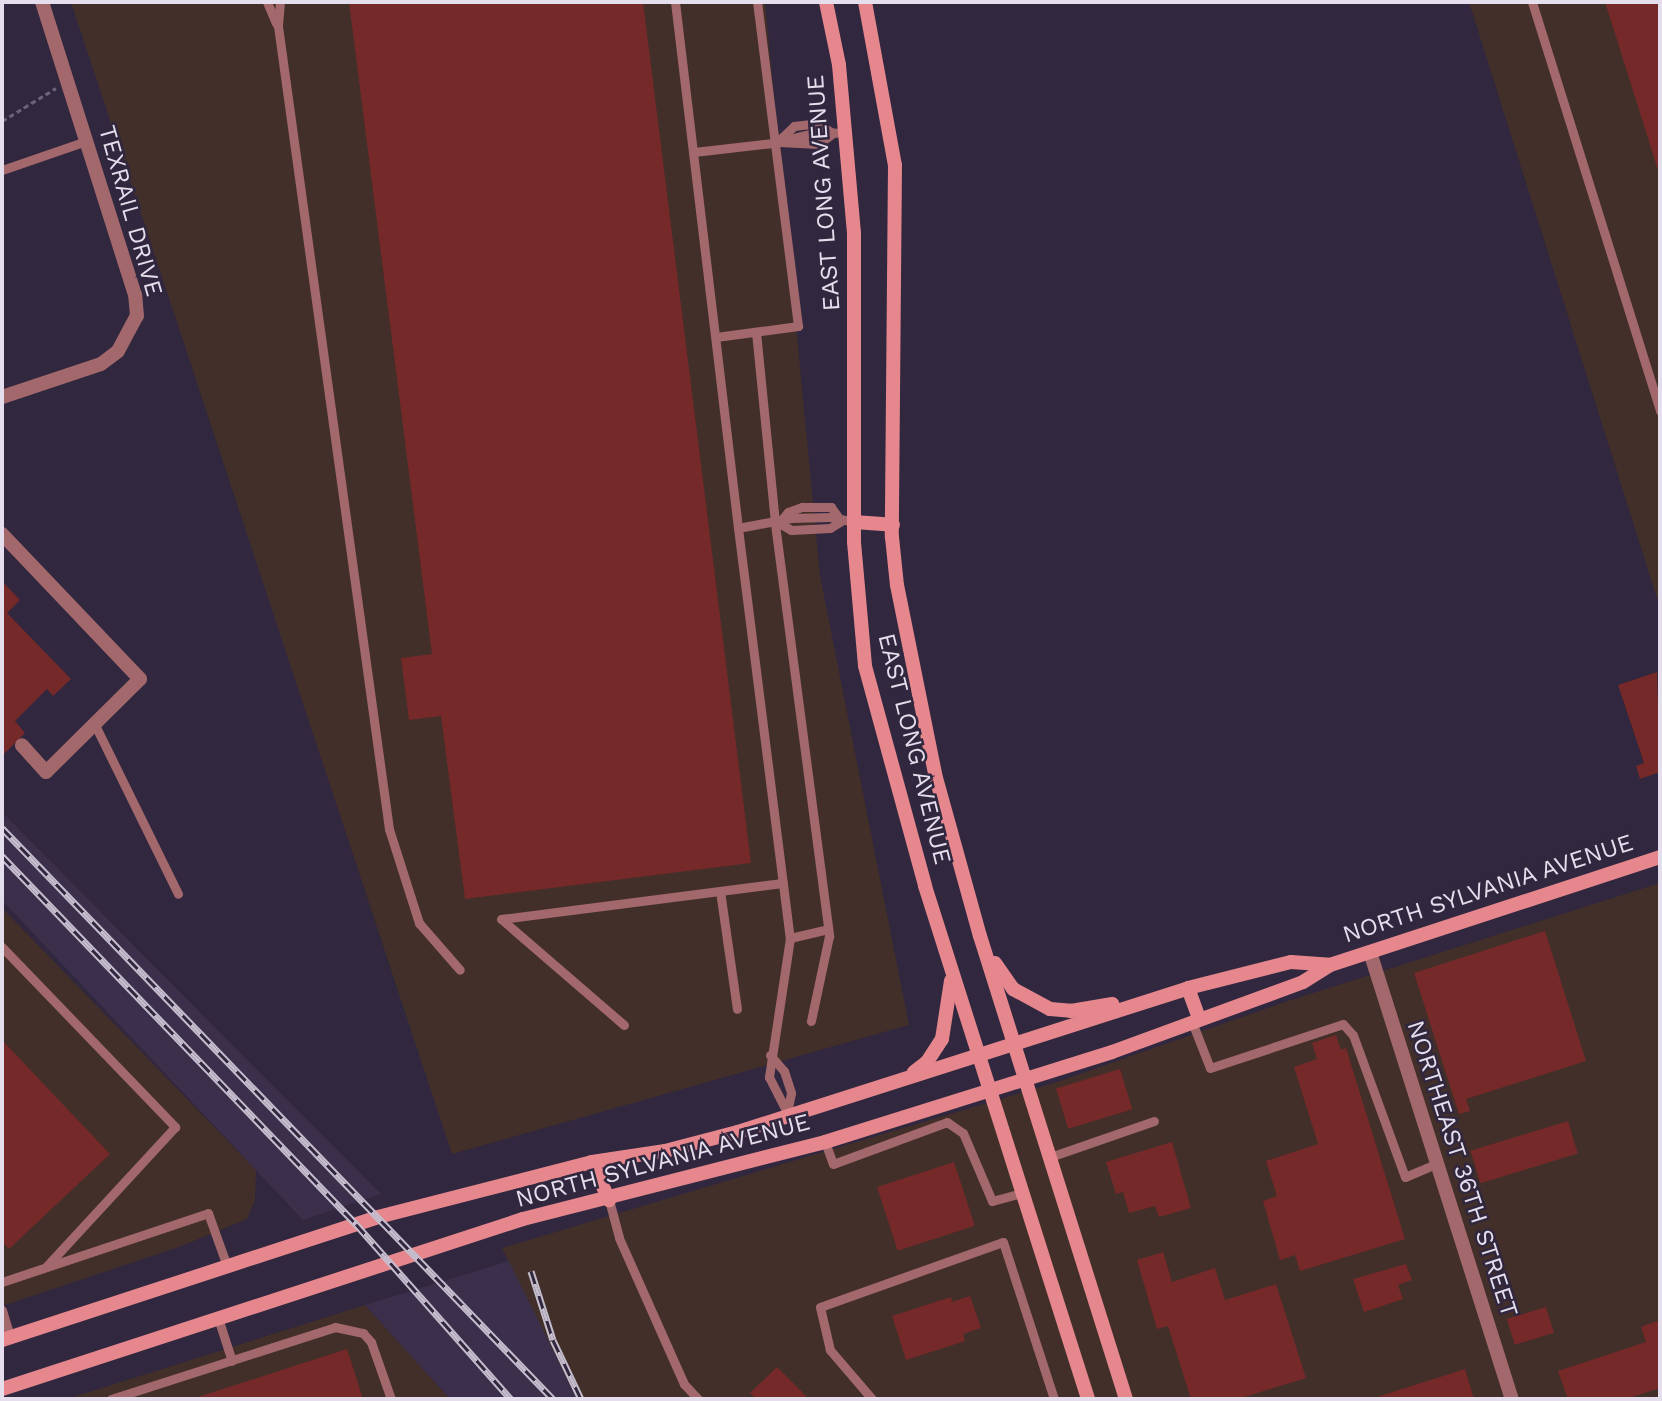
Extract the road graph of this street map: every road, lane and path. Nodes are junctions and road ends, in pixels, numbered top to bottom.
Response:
1 (42, 2) edge
2 (267, 2) edge
3 (280, 2) edge
4 (676, 2) edge
5 (757, 2) edge
6 (826, 2) edge
7 (865, 2) edge
8 (1532, 2) edge
9 (278, 26) junction
10 (67, 81) junction
11 (2, 121) edge
12 (839, 133) junction
13 (86, 141) junction
14 (775, 142) junction
15 (695, 152) junction
16 (2, 170) edge
17 (756, 332) junction
18 (716, 337) junction
19 (2, 397) edge
20 (1660, 411) edge
21 (847, 522) junction
22 (777, 524) junction
23 (893, 524) junction
24 (738, 528) junction
25 (2, 534) edge
26 (95, 725) junction
27 (22, 745) dead end
28 (1660, 857) edge
29 (783, 883) junction
30 (720, 891) junction
31 (178, 894) dead end
32 (828, 929) junction
33 (980, 936) junction
34 (790, 937) junction
35 (2, 947) edge
36 (1370, 952) junction
37 (1330, 965) junction
38 (460, 970) dead end
39 (951, 973) junction
40 (1188, 988) junction
41 (1172, 993) junction
42 (737, 1009) dead end
43 (811, 1021) dead end
44 (1195, 1021) junction
45 (624, 1025) dead end
46 (1014, 1042) junction
47 (770, 1055) junction
48 (977, 1055) junction
49 (905, 1079) junction
50 (1025, 1080) junction
51 (988, 1089) junction
52 (789, 1113) junction
53 (1154, 1121) dead end
54 (825, 1142) junction
55 (1050, 1157) junction
56 (592, 1162) junction
57 (1435, 1164) junction
58 (1021, 1193) junction
59 (608, 1200) junction
60 (227, 1266) junction
61 (46, 1267) junction
62 (2, 1282) edge
63 (2, 1310) edge
64 (218, 1318) junction
65 (6, 1339) edge
66 (232, 1360) junction
67 (2, 1389) edge
68 (111, 1399) edge
69 (391, 1399) edge
70 (698, 1399) edge
71 (872, 1399) edge
72 (1054, 1399) edge
73 (1088, 1399) edge
74 (1126, 1399) edge
75 (1512, 1399) edge

1 - 10 street, TEXRAIL DRIVE
2 - 9 lane
3 - 9 lane
4 - 15 lane
5 - 14 lane
6 - 12 main road, EAST LONG AVENUE
7 - 23 main road, EAST LONG AVENUE
8 - 20 lane
9 - 38 lane
10 - 11 path
10 - 13 street, TEXRAIL DRIVE
12 - 14 lane
12 - 21 main road, EAST LONG AVENUE
13 - 16 lane
13 - 19 street, TEXRAIL DRIVE
14 - 15 lane
14 - 17 lane
15 - 18 lane
17 - 18 lane
17 - 22 lane
18 - 24 lane
21 - 22 lane
21 - 23 main road
21 - 39 main road, EAST LONG AVENUE
22 - 24 lane
22 - 32 lane
23 - 33 main road, EAST LONG AVENUE
24 - 29 lane
25 - 26 street
26 - 27 street
26 - 31 lane
28 - 36 main road, NORTH SYLVANIA AVENUE
29 - 30 lane
29 - 34 lane
30 - 42 lane
30 - 45 lane
32 - 34 lane
32 - 43 lane
33 - 41 main road
33 - 46 main road, EAST LONG AVENUE
34 - 47 lane
35 - 61 lane
36 - 37 main road, NORTH SYLVANIA AVENUE
36 - 57 street, NORTHEAST 36TH STREET
37 - 40 main road, NORTH SYLVANIA AVENUE
37 - 44 main road, NORTH SYLVANIA AVENUE
39 - 48 main road, EAST LONG AVENUE
39 - 49 main road
40 - 41 main road, NORTH SYLVANIA AVENUE
40 - 44 main road
41 - 46 main road, NORTH SYLVANIA AVENUE
44 - 50 main road, NORTH SYLVANIA AVENUE
44 - 57 lane
46 - 48 main road, NORTH SYLVANIA AVENUE
46 - 50 main road, EAST LONG AVENUE
47 - 52 lane
47 - 52 lane
48 - 49 main road, NORTH SYLVANIA AVENUE
48 - 51 main road, EAST LONG AVENUE
49 - 52 main road, NORTH SYLVANIA AVENUE
50 - 51 main road, NORTH SYLVANIA AVENUE
50 - 55 main road, EAST LONG AVENUE
51 - 54 main road, NORTH SYLVANIA AVENUE
51 - 58 main road, EAST LONG AVENUE
52 - 56 main road, NORTH SYLVANIA AVENUE
53 - 55 lane
54 - 58 lane
54 - 59 main road, NORTH SYLVANIA AVENUE
55 - 74 main road, EAST LONG AVENUE
56 - 59 main road
56 - 60 main road, NORTH SYLVANIA AVENUE
57 - 75 street, NORTHEAST 36TH STREET
58 - 73 main road, EAST LONG AVENUE
59 - 64 main road, NORTH SYLVANIA AVENUE
59 - 70 lane
60 - 61 lane
60 - 65 main road, NORTH SYLVANIA AVENUE
61 - 62 lane
63 - 65 lane
64 - 66 lane
64 - 67 main road, NORTH SYLVANIA AVENUE
66 - 68 lane
66 - 69 lane
71 - 72 lane

